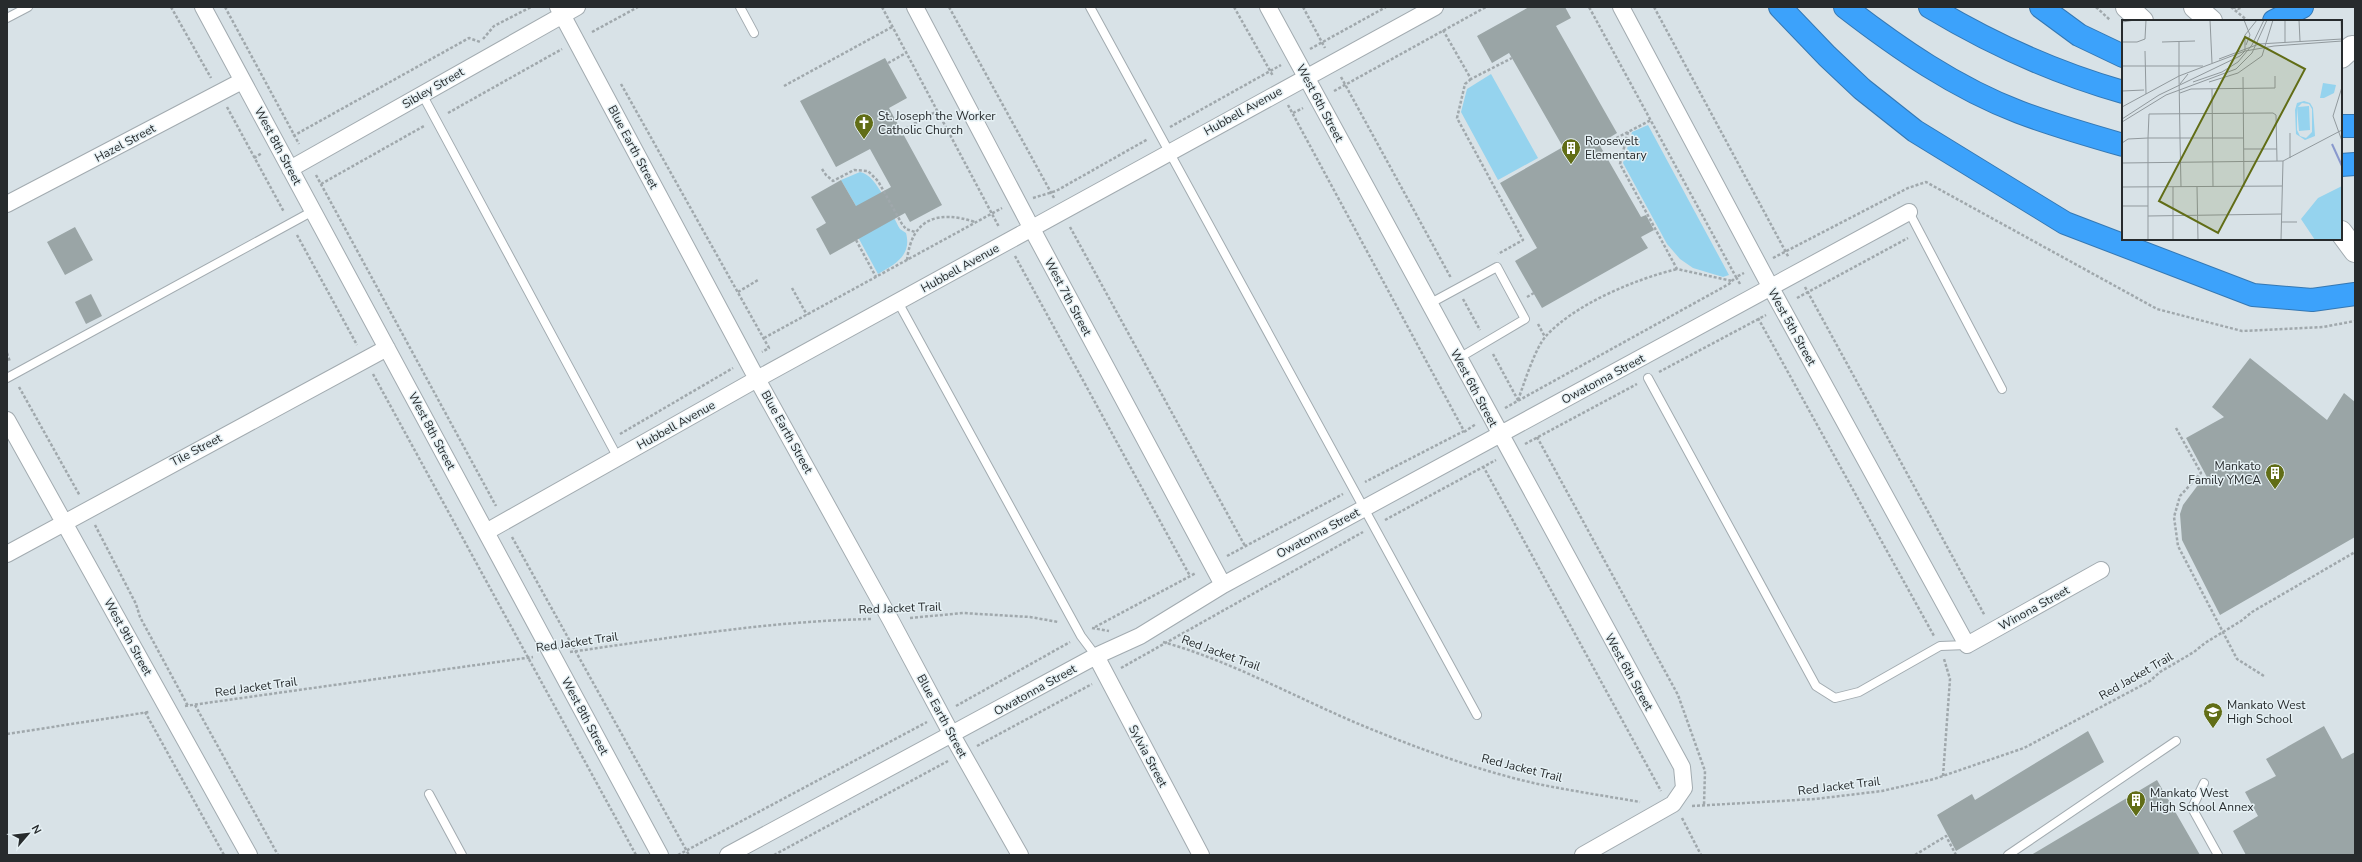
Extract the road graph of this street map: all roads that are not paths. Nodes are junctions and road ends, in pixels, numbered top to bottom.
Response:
1 (28, 7) edge
2 (203, 7) edge
3 (577, 7) edge
4 (740, 7) edge
5 (915, 7) edge
6 (1090, 7) edge
7 (1268, 7) edge
8 (1435, 7) edge
9 (1621, 7) edge
10 (1780, 7) edge
11 (1845, 7) edge
12 (1930, 7) edge
13 (2041, 7) edge
14 (2127, 7) edge
15 (2195, 7) edge
16 (2302, 7) edge
17 (561, 11) edge
18 (7, 18) edge
19 (2141, 20) edge
20 (2210, 20) edge
21 (2276, 20) edge
22 (754, 33) dead end
23 (2122, 56) edge
24 (1306, 76) junction
25 (242, 81) junction
26 (2122, 92) edge
27 (422, 94) junction
28 (2342, 126) edge
29 (2355, 126) edge
30 (2122, 145) edge
31 (1169, 152) junction
32 (2342, 155) edge
33 (2355, 164) edge
34 (2342, 165) edge
35 (290, 169) junction
36 (2355, 172) edge
37 (7, 204) edge
38 (313, 211) junction
39 (1909, 212) joint
40 (1032, 229) junction
41 (2342, 233) edge
42 (2355, 251) edge
43 (1771, 288) junction
44 (2355, 294) edge
45 (898, 302) junction
46 (1429, 304) junction
47 (387, 348) junction
48 (1459, 358) junction
49 (10, 376) edge
50 (1648, 378) road end
51 (758, 379) junction
52 (2002, 389) dead end
53 (7, 420) edge
54 (1499, 435) junction
55 (618, 458) junction
56 (1365, 508) junction
57 (64, 521) junction
58 (486, 532) junction
59 (7, 554) edge
60 (2101, 570) dead end
61 (1223, 585) junction
62 (1967, 645) junction
63 (1096, 656) junction
64 (1477, 715) dead end
65 (952, 735) junction
66 (2176, 741) dead end
67 (2204, 783) dead end
68 (429, 794) dead end
69 (249, 855) edge
70 (462, 855) edge
71 (660, 855) edge
72 (728, 855) edge
73 (1020, 855) edge
74 (1201, 855) edge
75 (1583, 855) edge
76 (2008, 855) edge
77 (2218, 855) edge

1 - 18 lane
2 - 25 street, West 8th Street
3 - 17 street, Sibley Street
4 - 22 lane
5 - 40 street, West 7th Street
6 - 31 lane
7 - 24 street, West 6th Street
8 - 24 street, Hubbell Avenue
9 - 43 street, West 5th Street
10 - 44 highway
11 - 30 highway
12 - 26 highway
13 - 23 highway
14 - 19 main road
15 - 20 main road
16 - 21 highway
17 - 27 street, Sibley Street
17 - 51 street, Blue Earth Street
24 - 31 street, Hubbell Avenue
24 - 46 street, West 6th Street
25 - 35 street, West 8th Street
25 - 37 street, Hazel Street
27 - 35 street, Sibley Street
27 - 55 lane
28 - 29 highway, bridge
31 - 40 street, Hubbell Avenue
31 - 56 lane
32 - 36 main road
33 - 34 highway, bridge
35 - 38 street, West 8th Street
38 - 47 street, West 8th Street
38 - 49 lane
39 - 43 street, Owatonna Street
39 - 52 lane
40 - 45 street, Hubbell Avenue
40 - 61 street, West 7th Street
41 - 42 main road
43 - 54 street, Owatonna Street
43 - 62 street, West 5th Street
45 - 51 street, Hubbell Avenue
45 - 63 lane
46 - 48 street, West 6th Street
46 - 48 lane
47 - 57 street, Tile Street
47 - 58 street, West 8th Street
48 - 54 street, West 6th Street
50 - 62 lane
51 - 55 street, Hubbell Avenue
51 - 65 street, Blue Earth Street
53 - 57 street, West 9th Street
54 - 56 street, Owatonna Street
54 - 75 street, West 6th Street
55 - 58 street, Hubbell Avenue
56 - 61 street, Owatonna Street
56 - 64 lane
57 - 59 street, Tile Street
57 - 69 street, West 9th Street
58 - 71 street, West 8th Street
60 - 62 street, Winona Street
61 - 63 street, Owatonna Street
63 - 65 street, Owatonna Street
63 - 74 street, Sylvia Street
65 - 72 street, Owatonna Street
65 - 73 street, Blue Earth Street
66 - 76 lane
67 - 77 lane
68 - 70 lane

